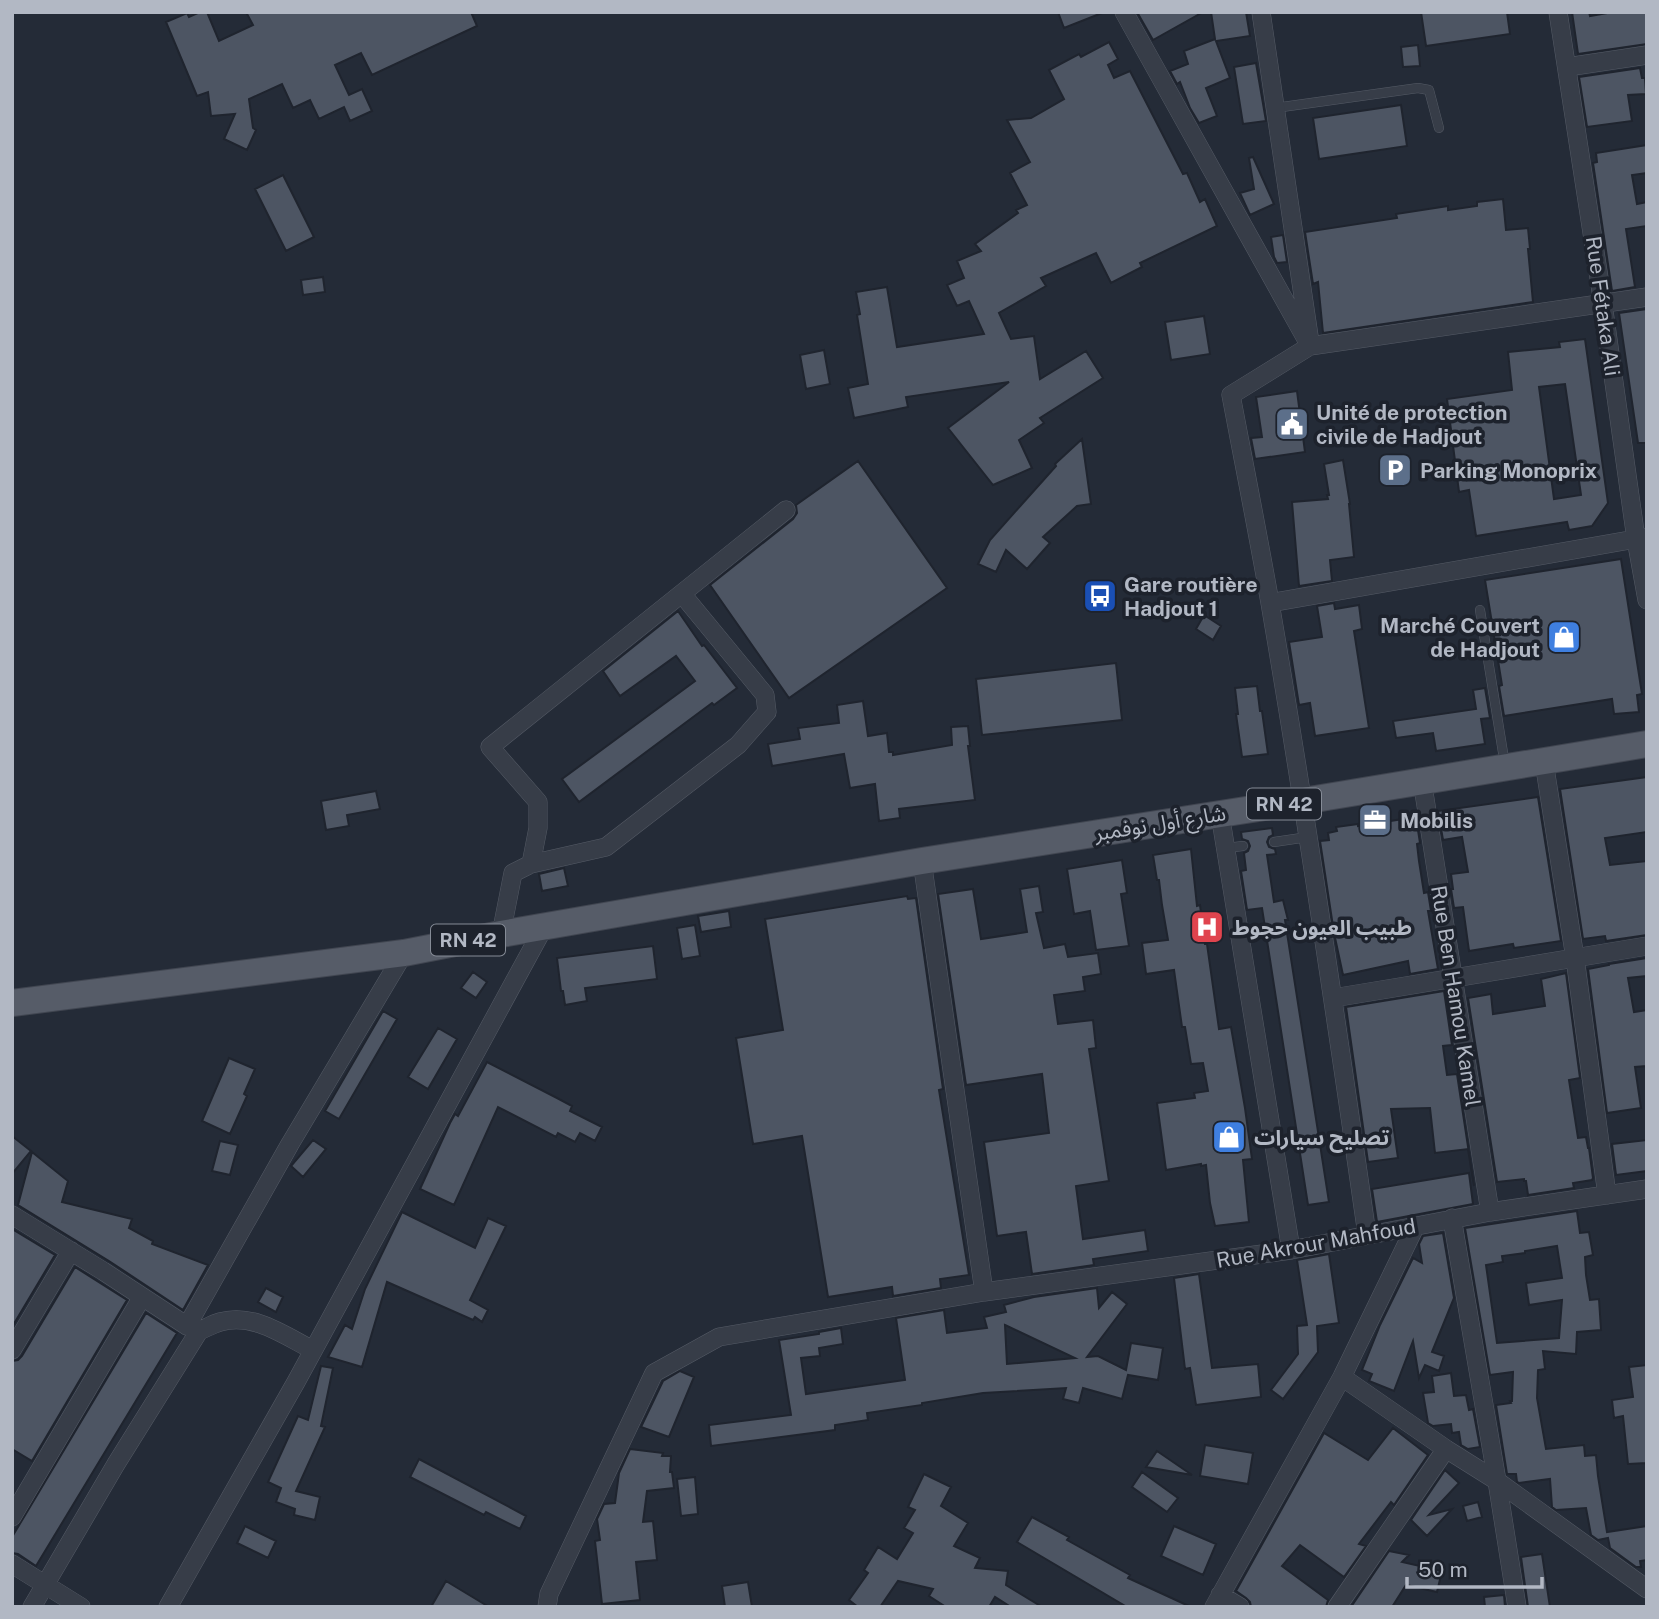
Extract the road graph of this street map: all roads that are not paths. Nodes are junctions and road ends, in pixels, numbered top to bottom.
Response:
1 (1124, 12) edge
2 (1261, 12) edge
3 (1558, 12) edge
4 (1647, 55) edge
5 (1567, 67) junction
6 (1275, 107) junction
7 (1439, 128) dead end
8 (1647, 297) edge
9 (1603, 304) junction
10 (1310, 346) junction
11 (786, 510) dead end
12 (1642, 538) edge
13 (682, 594) junction
14 (1647, 600) edge
15 (1270, 603) junction
16 (1480, 610) dead end
17 (1647, 744) edge
18 (1544, 762) junction
19 (1505, 767) junction
20 (1422, 780) junction
21 (1303, 801) junction
22 (1220, 814) junction
23 (1308, 837) junction
24 (1274, 842) dead end
25 (922, 861) junction
26 (531, 864) junction
27 (544, 927) junction
28 (501, 934) junction
29 (1647, 946) edge
30 (404, 953) junction
31 (1575, 958) junction
32 (1454, 977) junction
33 (1333, 998) junction
34 (12, 1003) edge
35 (1647, 1189) edge
36 (1607, 1195) junction
37 (1490, 1212) junction
38 (12, 1215) edge
39 (1452, 1218) junction
40 (1416, 1227) junction
41 (1367, 1235) junction
42 (1291, 1250) junction
43 (71, 1251) junction
44 (984, 1292) junction
45 (142, 1297) junction
46 (193, 1328) junction
47 (12, 1350) edge
48 (313, 1350) junction
49 (1342, 1377) junction
50 (1446, 1449) junction
51 (1497, 1481) junction
52 (12, 1517) edge
53 (12, 1564) edge
54 (46, 1586) junction
55 (1647, 1590) edge
56 (1217, 1601) edge
57 (32, 1607) edge
58 (81, 1607) edge
59 (168, 1607) edge
60 (548, 1607) edge
61 (1240, 1607) edge
62 (1336, 1607) edge
63 (1517, 1607) edge

1 - 10 street
2 - 6 street
3 - 5 street, Rue Fétaka Ali
4 - 5 street
5 - 9 street, Rue Fétaka Ali
6 - 7 lane
6 - 10 street
8 - 9 street
9 - 10 street
9 - 12 street, Rue Fétaka Ali
10 - 15 street
11 - 13 street
12 - 14 street, Rue Fétaka Ali
12 - 15 street
13 - 26 street
13 - 26 street
15 - 21 street
16 - 19 lane
17 - 18 main road, شارع أول نوفمبر / RN 42
18 - 19 main road, شارع أول نوفمبر / RN 42
18 - 31 street
19 - 20 main road, شارع أول نوفمبر / RN 42
20 - 21 main road, شارع أول نوفمبر / RN 42
20 - 32 street, Rue Ben Hamou Kamel
21 - 22 main road, شارع أول نوفمبر / RN 42
21 - 23 street
22 - 25 main road, شارع أول نوفمبر / RN 42
22 - 42 street
23 - 24 lane
23 - 33 street
25 - 27 main road, RN 42
25 - 44 street
26 - 28 street
27 - 28 main road, RN 42
27 - 48 street
28 - 30 main road, RN 42
29 - 31 street
30 - 34 main road, RN 42
30 - 46 street
31 - 32 street
31 - 36 street
32 - 33 street
32 - 37 street, Rue Ben Hamou Kamel
33 - 41 street
35 - 36 street, Rue Akrour Mahfoud
36 - 37 street, Rue Akrour Mahfoud
37 - 39 street, Rue Akrour Mahfoud
38 - 43 street
39 - 40 street, Rue Akrour Mahfoud
39 - 51 street
40 - 41 street, Rue Akrour Mahfoud
40 - 49 street
41 - 42 street, Rue Akrour Mahfoud
42 - 44 street, Rue Akrour Mahfoud
43 - 45 street
43 - 47 street
44 - 60 street, Rue Akrour Mahfoud
45 - 46 street
45 - 52 street
46 - 48 street
46 - 54 street
48 - 59 street
49 - 50 street
49 - 56 street
50 - 51 street
50 - 62 street
51 - 55 street
51 - 63 street
53 - 54 street
54 - 57 street
54 - 58 street
56 - 61 street

